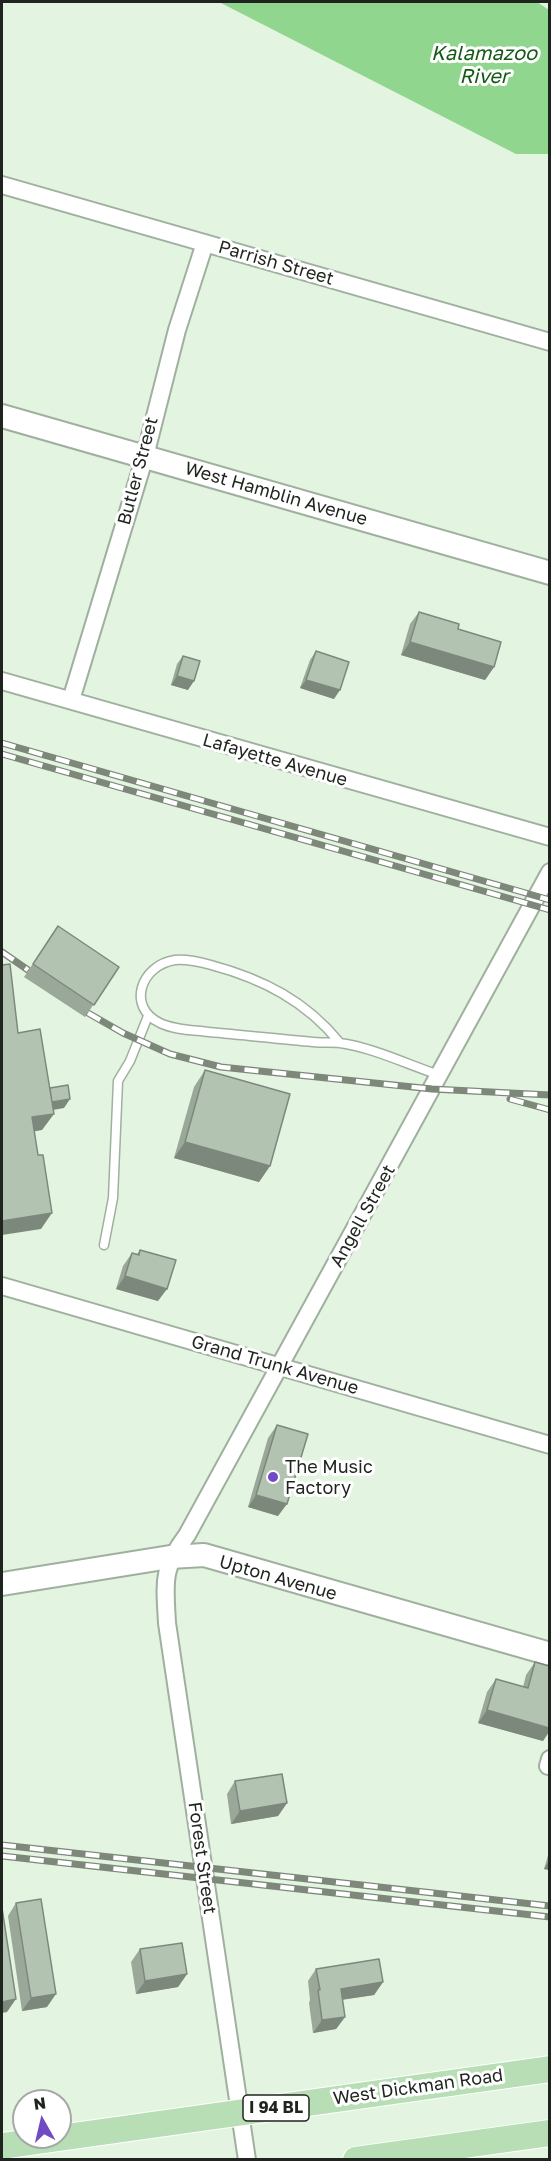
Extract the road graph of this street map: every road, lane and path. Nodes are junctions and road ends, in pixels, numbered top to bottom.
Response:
1 (2, 185) edge
2 (205, 243) junction
3 (549, 342) edge
4 (2, 416) edge
5 (145, 456) junction
6 (549, 573) edge
7 (2, 681) edge
8 (71, 700) junction
9 (549, 837) edge
10 (549, 872) edge
11 (148, 1016) junction
12 (340, 1043) junction
13 (440, 1076) junction
14 (104, 1245) dead end
15 (2, 1286) edge
16 (280, 1366) junction
17 (549, 1444) edge
18 (170, 1557) junction
19 (2, 1584) edge
20 (549, 1654) edge
21 (549, 2068) edge
22 (240, 2113) junction
23 (549, 2133) edge
24 (2, 2146) edge
25 (247, 2160) edge
26 (356, 2160) edge

1 - 2 street, Parrish Street
2 - 3 street, Parrish Street
2 - 5 street, Butler Street
4 - 5 street, West Hamblin Avenue
5 - 6 street, West Hamblin Avenue
5 - 8 street, Butler Street
7 - 8 street, Lafayette Avenue
8 - 9 street, Lafayette Avenue
10 - 13 street, Angell Street
11 - 12 lane
11 - 12 lane
11 - 14 lane
12 - 13 lane
13 - 16 street, Angell Street
15 - 16 street, Grand Trunk Avenue
16 - 17 street, Grand Trunk Avenue
16 - 18 street, Angell Street
18 - 19 street, Upton Avenue
18 - 20 street, Upton Avenue
18 - 22 street, Forest Street
21 - 22 main road, West Dickman Road / I 94 BL
22 - 24 main road, West Dickman Road / I 94 BL
22 - 25 street, Forest Street
23 - 26 main road

